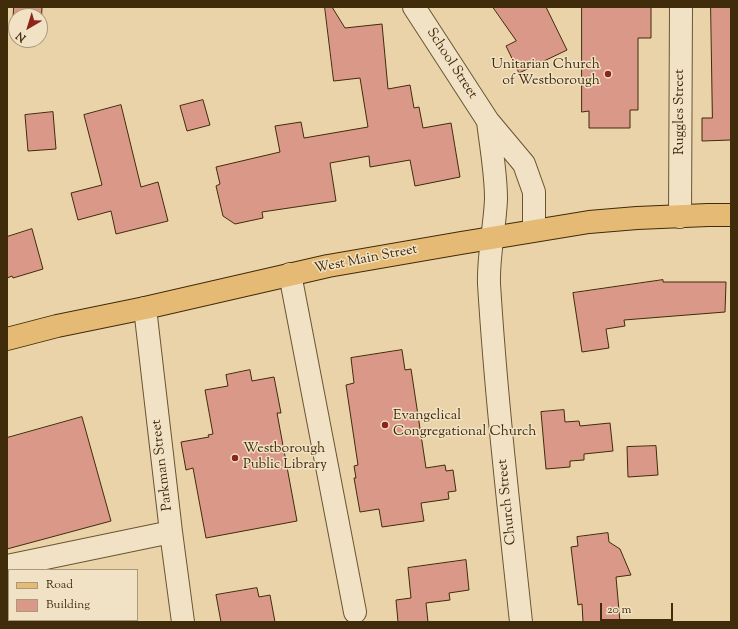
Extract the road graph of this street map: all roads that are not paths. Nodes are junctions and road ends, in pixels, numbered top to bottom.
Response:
1 (414, 7) edge
2 (681, 7) edge
3 (488, 121) junction
4 (731, 215) edge
5 (680, 217) junction
6 (534, 230) junction
7 (491, 239) junction
8 (290, 274) junction
9 (145, 308) junction
10 (7, 339) edge
11 (171, 532) junction
12 (7, 566) edge
13 (355, 612) dead end
14 (183, 622) edge
15 (521, 622) edge

1 - 3 street, School Street
2 - 5 street, Ruggles Street
3 - 6 street, School Street
3 - 7 street, School Street
4 - 5 main road, West Main Street
5 - 6 main road, West Main Street
6 - 7 main road, West Main Street
7 - 8 main road, West Main Street
7 - 15 street, Church Street
8 - 9 main road, West Main Street
8 - 13 street
9 - 10 main road, West Main Street
9 - 11 street, Parkman Street
11 - 12 street
11 - 14 street, Parkman Street

